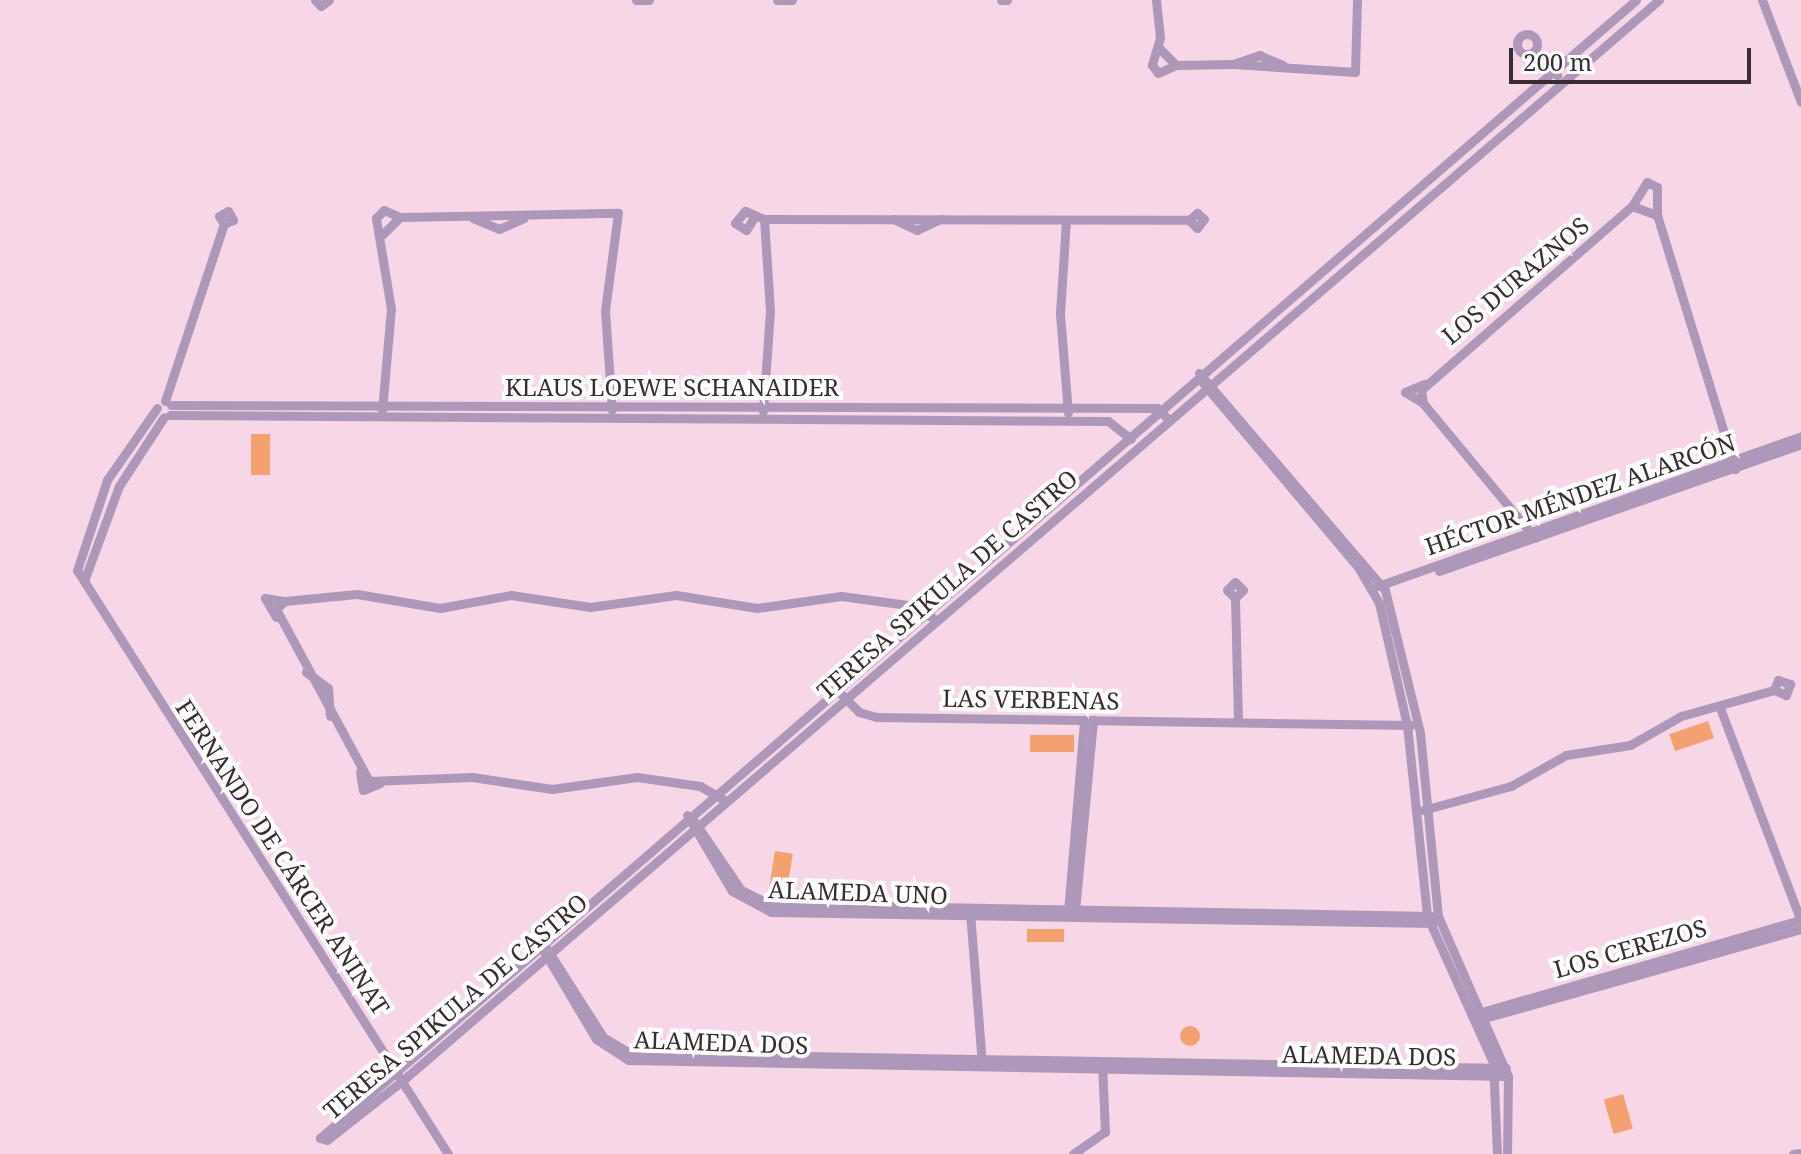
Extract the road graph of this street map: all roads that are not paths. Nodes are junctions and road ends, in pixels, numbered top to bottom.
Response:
1 (315, 0) edge
2 (329, 0) edge
3 (636, 0) edge
4 (649, 0) edge
5 (777, 0) edge
6 (792, 0) edge
7 (1001, 0) edge
8 (1007, 0) edge
9 (1156, 0) edge
10 (1357, 0) edge
11 (1636, 0) edge
12 (1659, 0) edge
13 (1762, 0) edge
14 (1159, 48) junction
15 (1353, 50) junction
16 (1534, 52) dead end
17 (1176, 65) junction
18 (1336, 66) junction
19 (1553, 70) junction
20 (1563, 82) junction
21 (1801, 102) edge
22 (1406, 196) junction
23 (1632, 206) junction
24 (1416, 207) junction
25 (1657, 215) junction
26 (400, 217) junction
27 (595, 218) junction
28 (1066, 220) junction
29 (1189, 220) dead end
30 (224, 224) dead end
31 (383, 234) junction
32 (612, 238) junction
33 (1199, 373) junction
34 (1208, 384) junction
35 (1424, 384) junction
36 (1423, 403) junction
37 (383, 405) junction
38 (613, 407) junction
39 (763, 407) junction
40 (1068, 407) junction
41 (1157, 408) junction
42 (165, 409) junction
43 (382, 419) junction
44 (612, 419) junction
45 (763, 419) junction
46 (1168, 419) junction
47 (1067, 421) junction
48 (1127, 435) junction
49 (1801, 436) edge
50 (1801, 444) edge
51 (1136, 446) junction
52 (1733, 466) junction
53 (1533, 535) junction
54 (1379, 589) junction
55 (1235, 598) dead end
56 (924, 609) junction
57 (936, 620) junction
58 (835, 688) junction
59 (1774, 690) dead end
60 (845, 698) junction
61 (1720, 708) junction
62 (1088, 720) junction
63 (1238, 722) junction
64 (1413, 725) junction
65 (714, 791) junction
66 (726, 801) junction
67 (1421, 810) junction
68 (687, 815) junction
69 (696, 828) junction
70 (970, 911) junction
71 (1072, 914) junction
72 (1434, 920) junction
73 (1801, 921) edge
74 (1801, 929) edge
75 (539, 943) junction
76 (547, 955) junction
77 (1478, 1017) junction
78 (982, 1063) junction
79 (1102, 1066) junction
80 (393, 1068) junction
81 (1501, 1072) junction
82 (402, 1081) junction
83 (1801, 1153) edge
84 (448, 1154) edge
85 (1073, 1154) edge
86 (1497, 1154) edge
87 (1507, 1154) edge
88 (1793, 1154) edge

1 - 2 street
3 - 4 street
5 - 6 street
7 - 8 street
9 - 14 street
10 - 15 street
11 - 19 street, TERESA SPIKULA DE CASTRO
12 - 20 street, TERESA SPIKULA DE CASTRO
13 - 21 street
14 - 17 street
14 - 17 street
15 - 18 street
15 - 18 street
16 - 19 street
17 - 18 street
19 - 20 street
19 - 22 street, TERESA SPIKULA DE CASTRO
20 - 24 street, TERESA SPIKULA DE CASTRO
22 - 24 street
22 - 33 street, TERESA SPIKULA DE CASTRO
23 - 25 street
23 - 25 street, LOS DURAZNOS
23 - 35 street, LOS DURAZNOS
24 - 34 street, TERESA SPIKULA DE CASTRO
25 - 52 street, LOS DURAZNOS
26 - 27 street
26 - 31 street
26 - 31 street
27 - 32 street
27 - 32 street
28 - 29 street
28 - 39 street
28 - 40 street
30 - 42 street
31 - 37 street
32 - 38 street
33 - 34 street
33 - 41 street, TERESA SPIKULA DE CASTRO
34 - 46 street, TERESA SPIKULA DE CASTRO
34 - 54 street
35 - 36 street
35 - 36 street
36 - 53 street
37 - 38 street, KLAUS LOEWE SCHANAIDER
37 - 42 street, KLAUS LOEWE SCHANAIDER
37 - 43 street
38 - 39 street, KLAUS LOEWE SCHANAIDER
38 - 44 street
39 - 40 street, KLAUS LOEWE SCHANAIDER
39 - 45 street
40 - 41 street, KLAUS LOEWE SCHANAIDER
40 - 47 street
41 - 46 street
41 - 48 street, TERESA SPIKULA DE CASTRO
42 - 43 street, KLAUS LOEWE SCHANAIDER
42 - 80 street, FERNANDO DE CÁRCER ANINAT
43 - 44 street, KLAUS LOEWE SCHANAIDER
44 - 45 street, KLAUS LOEWE SCHANAIDER
45 - 47 street, KLAUS LOEWE SCHANAIDER
46 - 51 street, TERESA SPIKULA DE CASTRO
47 - 48 street, KLAUS LOEWE SCHANAIDER
48 - 51 street, KLAUS LOEWE SCHANAIDER
48 - 56 street, TERESA SPIKULA DE CASTRO
49 - 52 street, HÉCTOR MÉNDEZ ALARCÓN
50 - 52 street, HÉCTOR MÉNDEZ ALARCÓN
51 - 57 street, TERESA SPIKULA DE CASTRO
52 - 53 street, HÉCTOR MÉNDEZ ALARCÓN
53 - 54 street, HÉCTOR MÉNDEZ ALARCÓN
54 - 64 street
55 - 63 street
56 - 57 street
56 - 58 street, TERESA SPIKULA DE CASTRO
56 - 65 street
57 - 60 street, TERESA SPIKULA DE CASTRO
58 - 60 street, LAS VERBENAS
58 - 65 street, TERESA SPIKULA DE CASTRO
59 - 61 street
60 - 62 street, LAS VERBENAS
60 - 66 street, TERESA SPIKULA DE CASTRO
61 - 67 street
61 - 73 street, LOS CEREZOS
62 - 63 street, LAS VERBENAS
62 - 71 street
63 - 64 street, LAS VERBENAS
64 - 67 street
65 - 66 street
65 - 68 street, TERESA SPIKULA DE CASTRO
66 - 69 street, TERESA SPIKULA DE CASTRO
67 - 72 street
68 - 69 street, ALAMEDA UNO
68 - 75 street, TERESA SPIKULA DE CASTRO
69 - 70 street, ALAMEDA UNO
69 - 76 street, TERESA SPIKULA DE CASTRO
70 - 71 street, ALAMEDA UNO
70 - 78 street
71 - 72 street, ALAMEDA UNO
72 - 77 street
73 - 77 street, LOS CEREZOS
74 - 77 street, LOS CEREZOS
75 - 76 street, ALAMEDA DOS
75 - 80 street, TERESA SPIKULA DE CASTRO
76 - 78 street, ALAMEDA DOS
76 - 82 street, TERESA SPIKULA DE CASTRO
77 - 81 street
78 - 79 street, ALAMEDA DOS
79 - 81 street, ALAMEDA DOS
79 - 85 street
80 - 82 street, FERNANDO DE CÁRCER ANINAT
80 - 82 street, TERESA SPIKULA DE CASTRO
81 - 86 street
81 - 87 street
82 - 84 street, FERNANDO DE CÁRCER ANINAT
83 - 88 street

